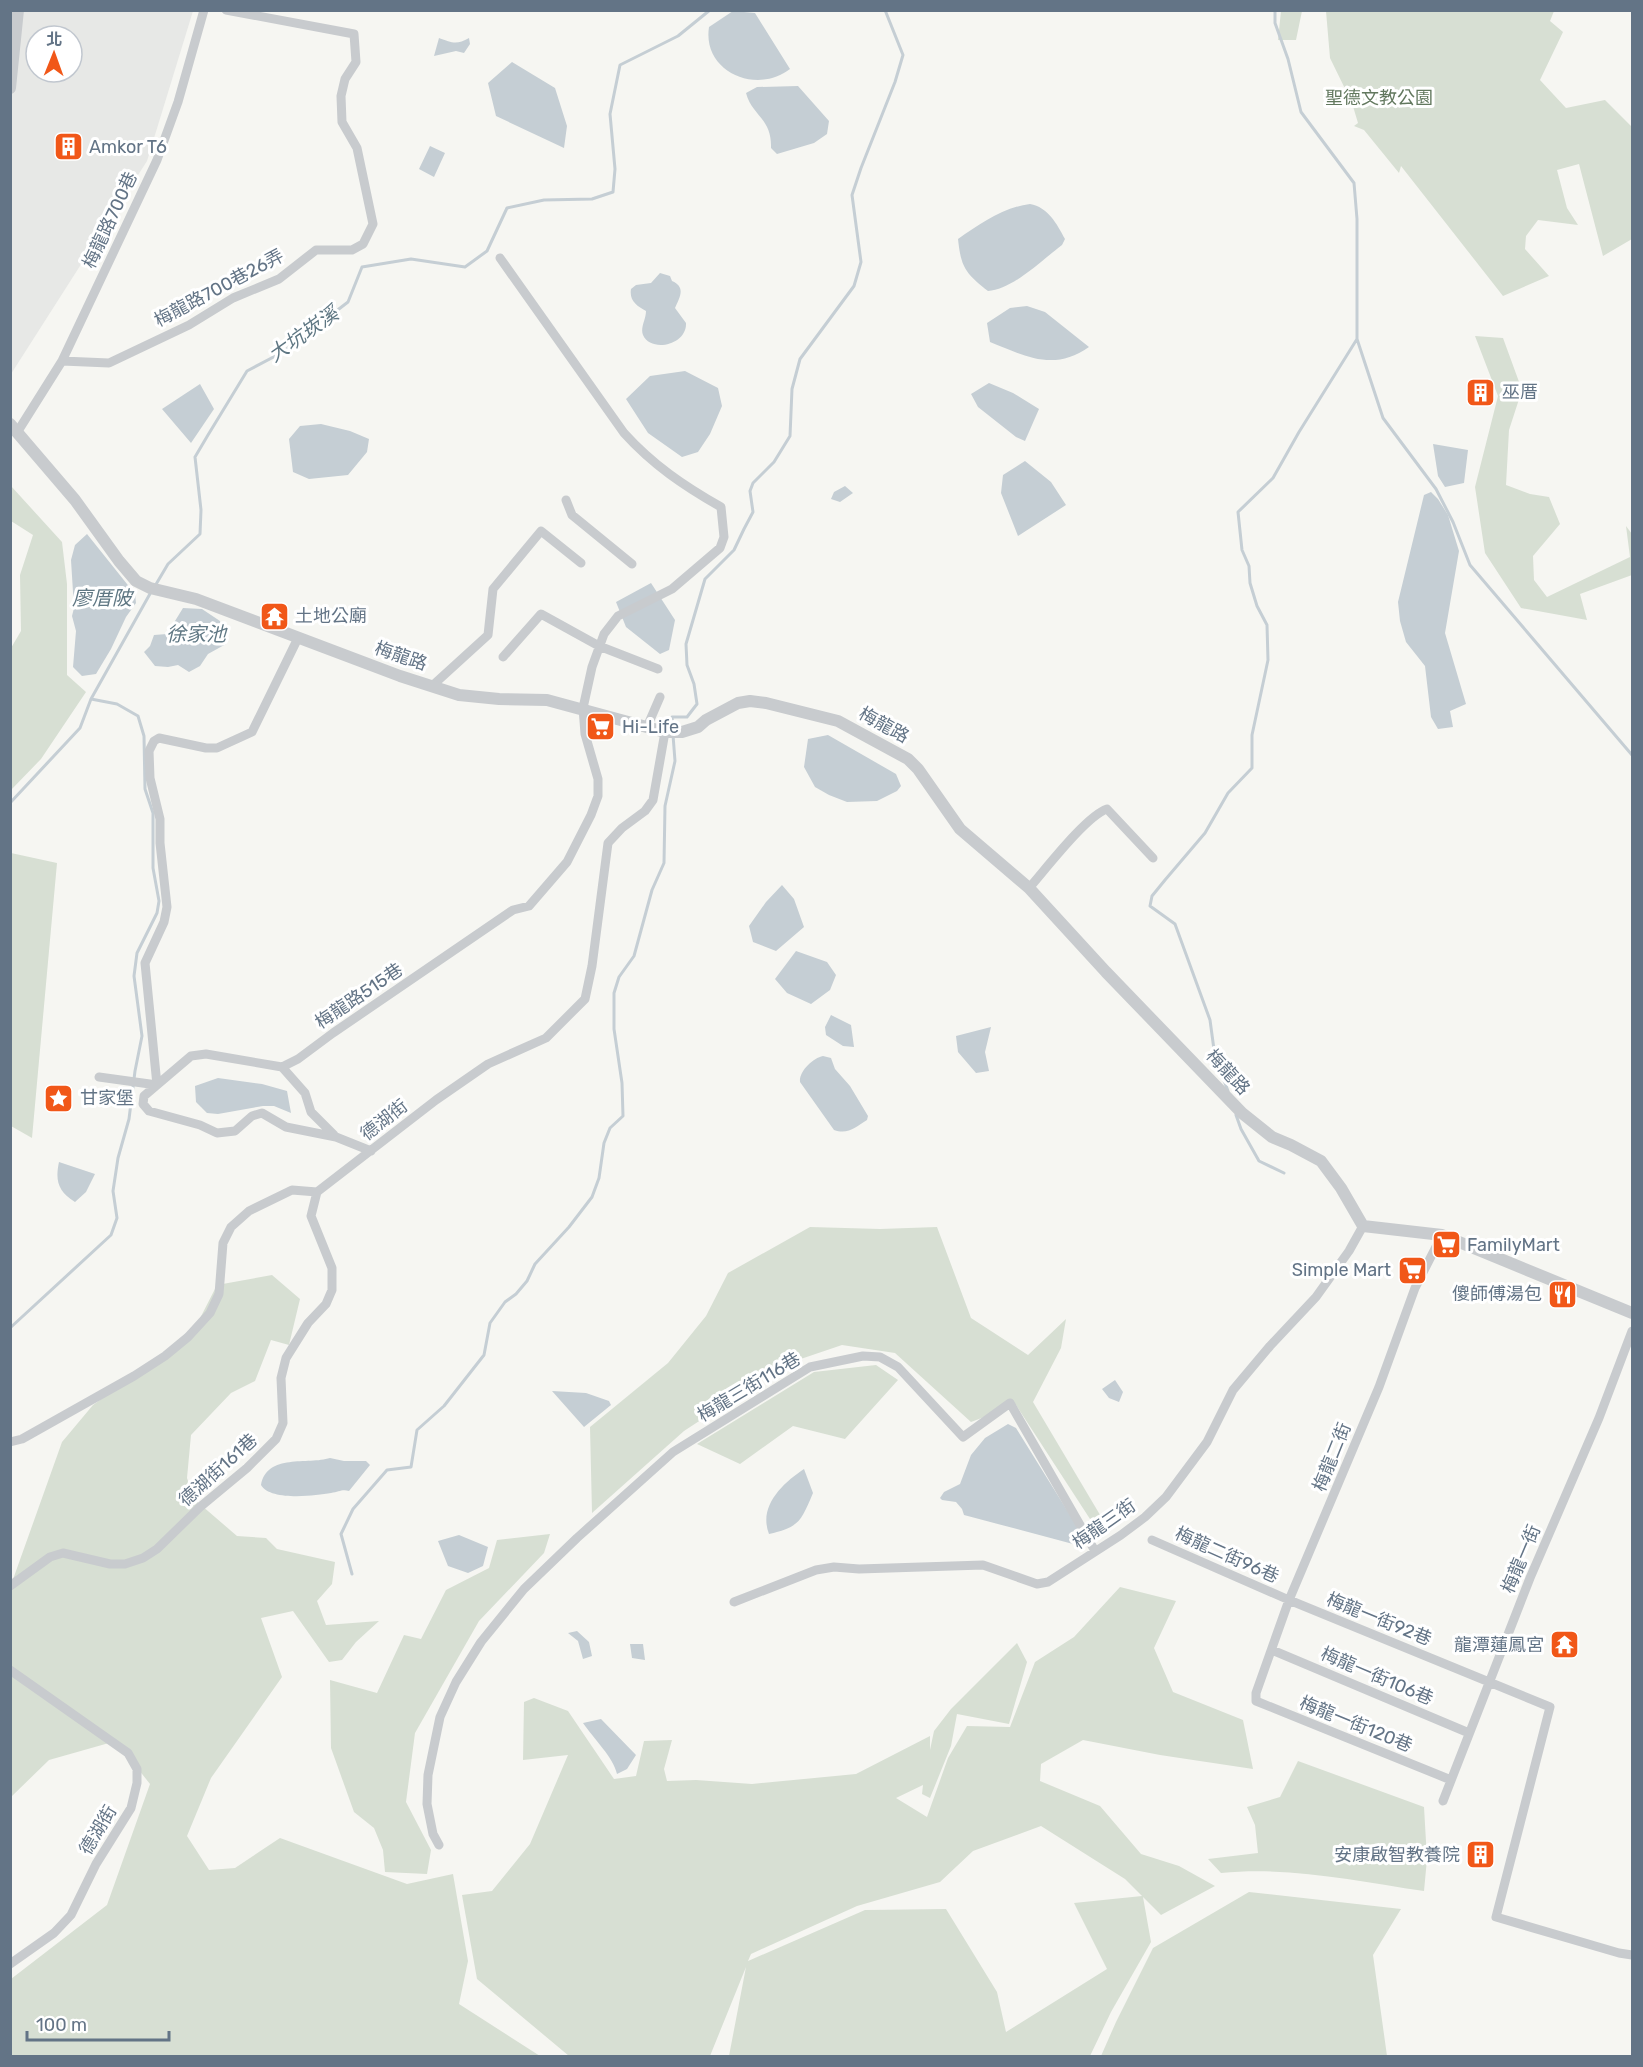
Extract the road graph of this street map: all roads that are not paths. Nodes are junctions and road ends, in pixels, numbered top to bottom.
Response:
1 (18, 10) edge
2 (204, 10) edge
3 (226, 10) edge
4 (10, 88) edge
5 (500, 258) dead end
6 (62, 361) junction
7 (14, 428) edge
8 (566, 500) dead end
9 (581, 563) dead end
10 (632, 564) dead end
11 (298, 638) junction
12 (599, 646) junction
13 (503, 657) dead end
14 (658, 669) dead end
15 (432, 686) junction
16 (660, 698) dead end
17 (583, 708) junction
18 (647, 727) junction
19 (666, 732) junction
20 (1153, 858) dead end
21 (1029, 888) junction
22 (282, 1067) junction
23 (99, 1077) dead end
24 (157, 1085) junction
25 (336, 1137) junction
26 (371, 1151) junction
27 (317, 1192) junction
28 (1363, 1226) junction
29 (1442, 1235) junction
30 (1632, 1313) edge
31 (1632, 1331) edge
32 (10, 1442) edge
33 (1152, 1540) dead end
34 (1095, 1551) junction
35 (10, 1586) edge
36 (1289, 1600) junction
37 (734, 1602) dead end
38 (1272, 1650) junction
39 (10, 1670) edge
40 (1489, 1682) junction
41 (1256, 1693) joint
42 (1469, 1733) junction
43 (1451, 1780) junction
44 (1443, 1801) dead end
45 (439, 1845) dead end
46 (1632, 1955) edge
47 (10, 1964) edge

1 - 4 street
2 - 6 street, 梅龍路700巷
3 - 6 street, 梅龍路700巷26弄
5 - 12 street, 梅龍路515巷
6 - 7 street, 梅龍路700巷
7 - 11 street, 梅龍路
8 - 10 street
9 - 15 street
11 - 15 street, 梅龍路
11 - 24 street
12 - 13 street
12 - 14 street
12 - 17 street, 梅龍路515巷
15 - 17 street, 梅龍路
16 - 18 street
17 - 18 street, 梅龍路
17 - 22 street, 梅龍路515巷
18 - 19 street, 梅龍路
19 - 21 street, 梅龍路
19 - 26 street, 德湖街
20 - 21 street
21 - 28 street, 梅龍路
22 - 24 street
22 - 25 street
23 - 24 street
24 - 25 street
25 - 26 street
26 - 27 street, 德湖街
27 - 32 street
27 - 35 street, 德湖街161巷
28 - 29 street
28 - 34 street, 梅龍三街
29 - 30 street
29 - 36 street, 梅龍二街
31 - 40 street, 梅龍一街
33 - 36 street, 梅龍二街96巷
34 - 37 street, 梅龍三街
34 - 45 street, 梅龍三街116巷
36 - 38 street, 梅龍二街
36 - 40 street, 梅龍一街92巷
38 - 41 street, 梅龍二街
38 - 42 street, 梅龍一街106巷
39 - 47 street, 德湖街
40 - 42 street, 梅龍一街
40 - 46 street, 梅龍一街92巷
41 - 43 street, 梅龍一街120巷
42 - 43 street, 梅龍一街
43 - 44 street, 梅龍一街

